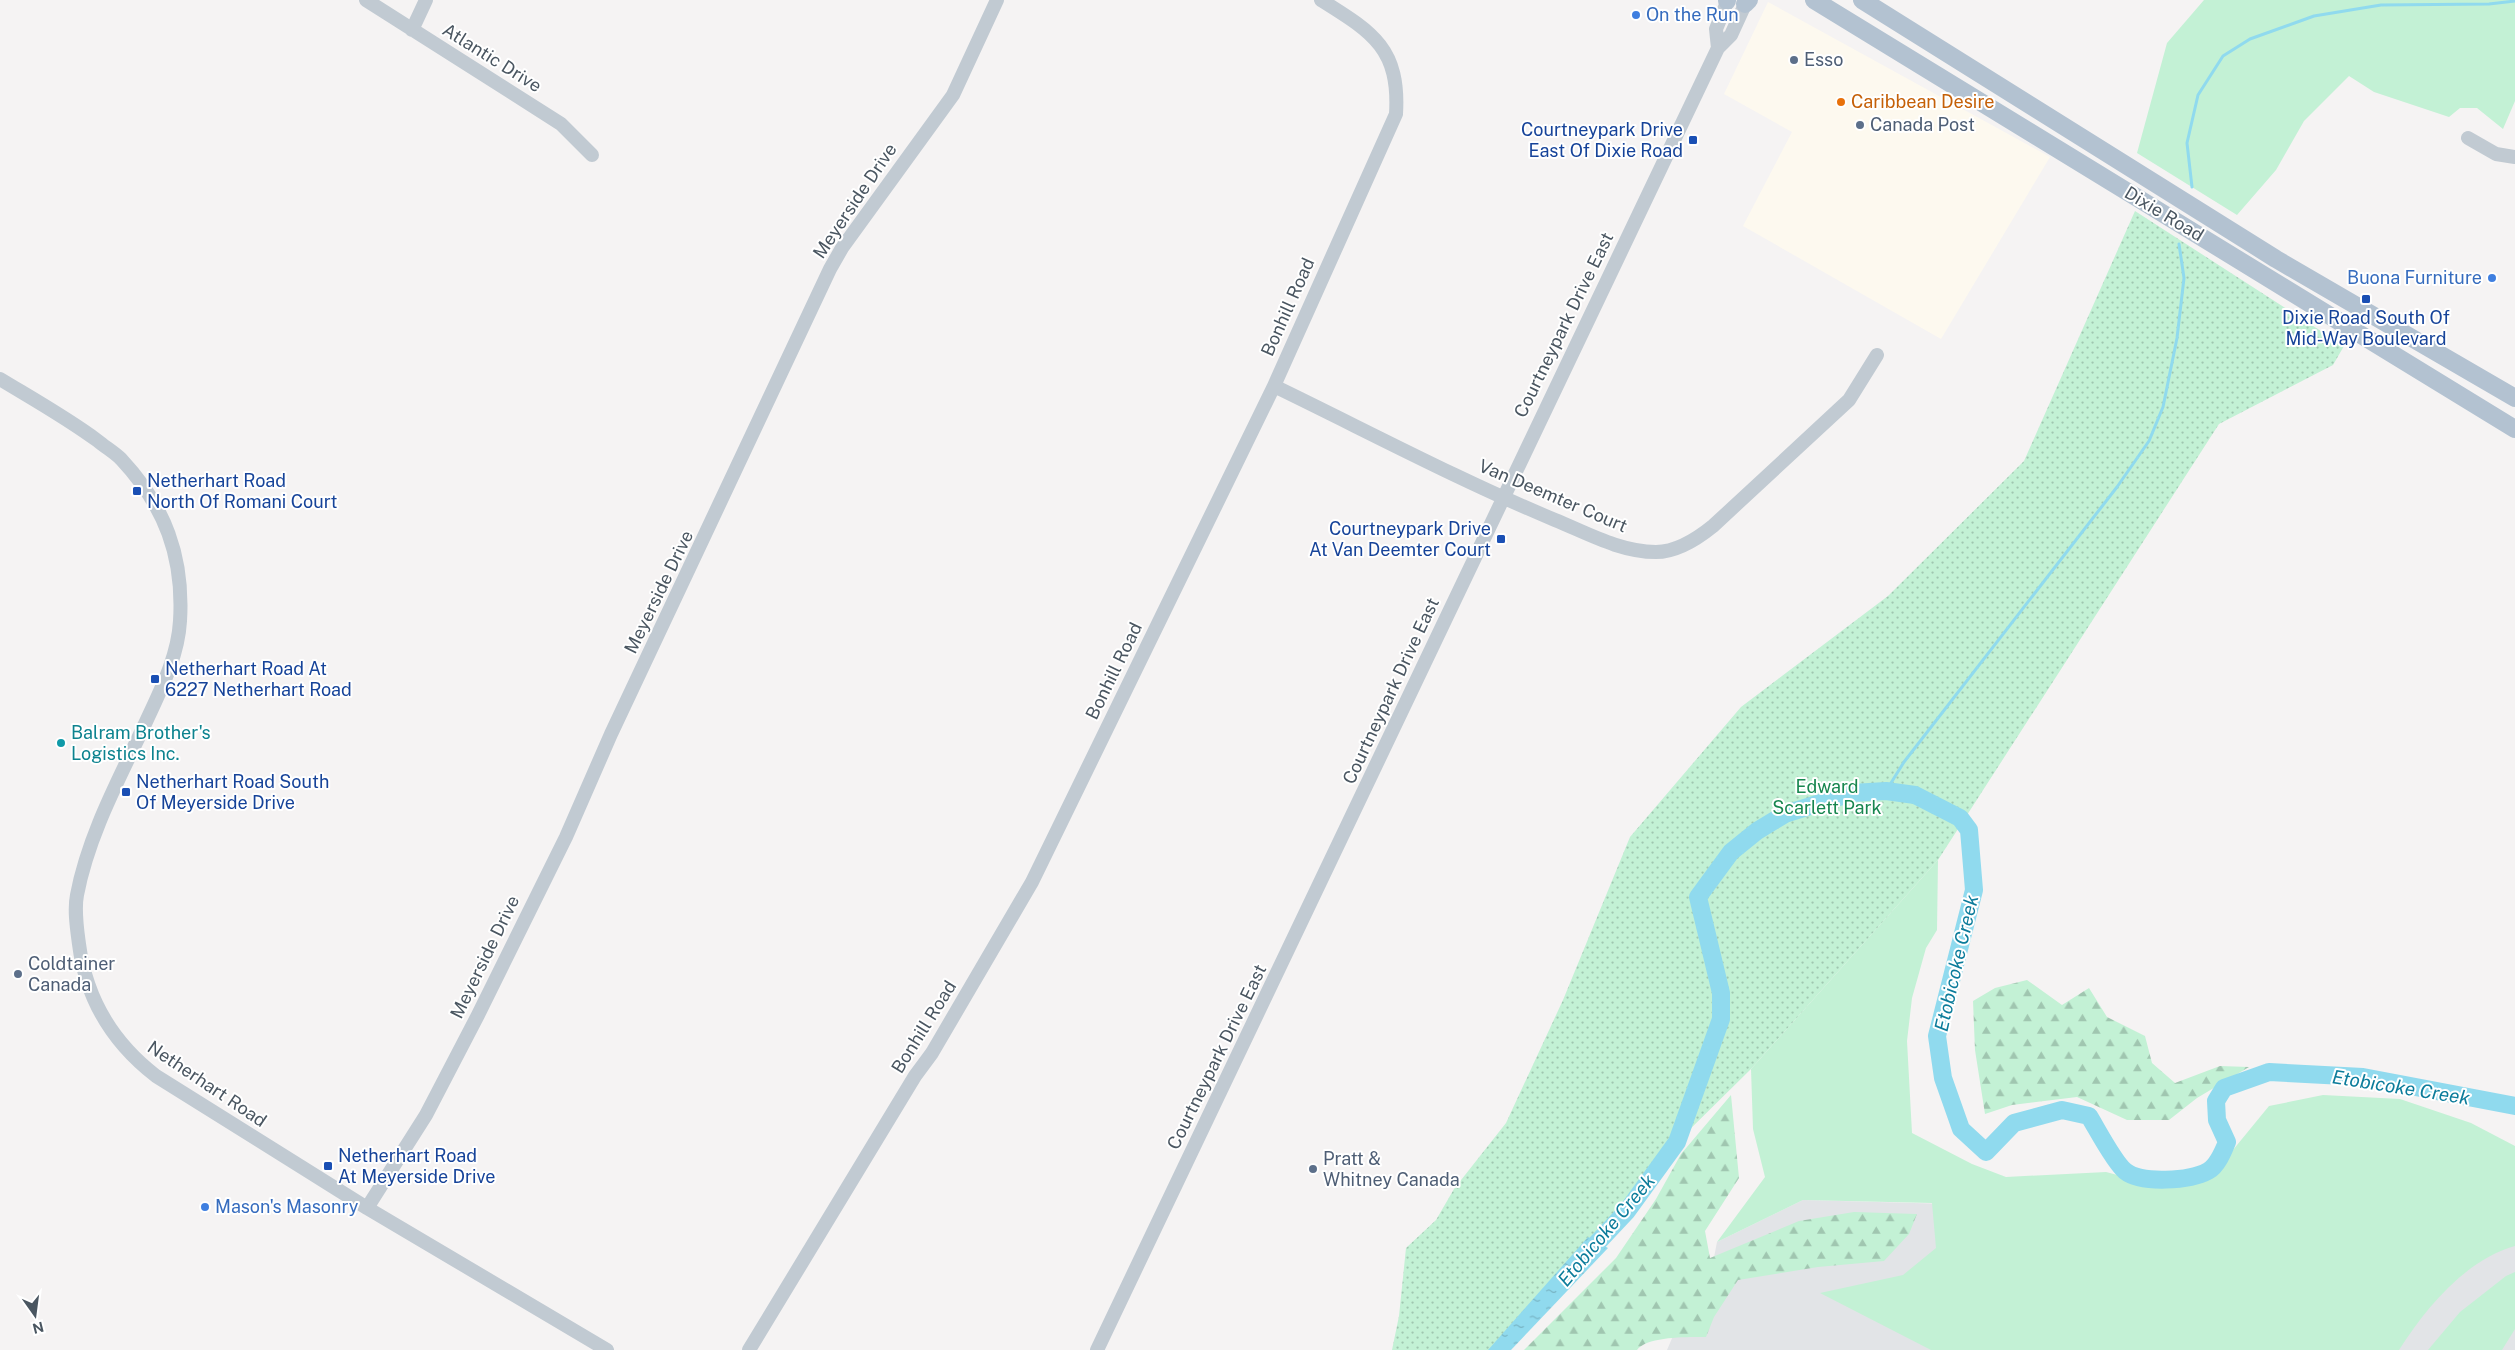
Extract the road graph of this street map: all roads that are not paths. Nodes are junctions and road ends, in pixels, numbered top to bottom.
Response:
1 (366, 0) edge
2 (426, 0) edge
3 (997, 0) edge
4 (1321, 0) edge
5 (1728, 0) edge
6 (1814, 0) edge
7 (1862, 0) edge
8 (1747, 1) edge
9 (412, 30) junction
10 (1718, 48) junction
11 (2468, 138) dead end
12 (592, 155) dead end
13 (2515, 157) edge
14 (2158, 185) junction
15 (2146, 203) junction
16 (2276, 259) junction
17 (2265, 276) junction
18 (1877, 355) dead end
19 (0, 379) edge
20 (1274, 386) junction
21 (2515, 398) edge
22 (2515, 429) edge
23 (1502, 497) junction
24 (367, 1208) junction
25 (607, 1350) edge
26 (749, 1350) edge
27 (1098, 1350) edge

1 - 9 street, Atlantic Drive
2 - 9 street
3 - 24 street, Meyerside Drive
4 - 20 street, Bonhill Road
5 - 10 street, Courtneypark Drive East
6 - 15 main road, Dixie Road
7 - 14 main road, Dixie Road
8 - 10 street, Courtneypark Drive East
9 - 12 street, Atlantic Drive
10 - 23 street, Courtneypark Drive East
11 - 13 street
14 - 15 main road
14 - 16 main road, Dixie Road
15 - 17 main road, Dixie Road
16 - 17 main road
16 - 21 main road, Dixie Road
17 - 22 main road, Dixie Road
18 - 23 street, Van Deemter Court
19 - 24 street, Netherhart Road
20 - 23 street, Van Deemter Court
20 - 26 street, Bonhill Road
23 - 27 street, Courtneypark Drive East
24 - 25 street, Netherhart Road

